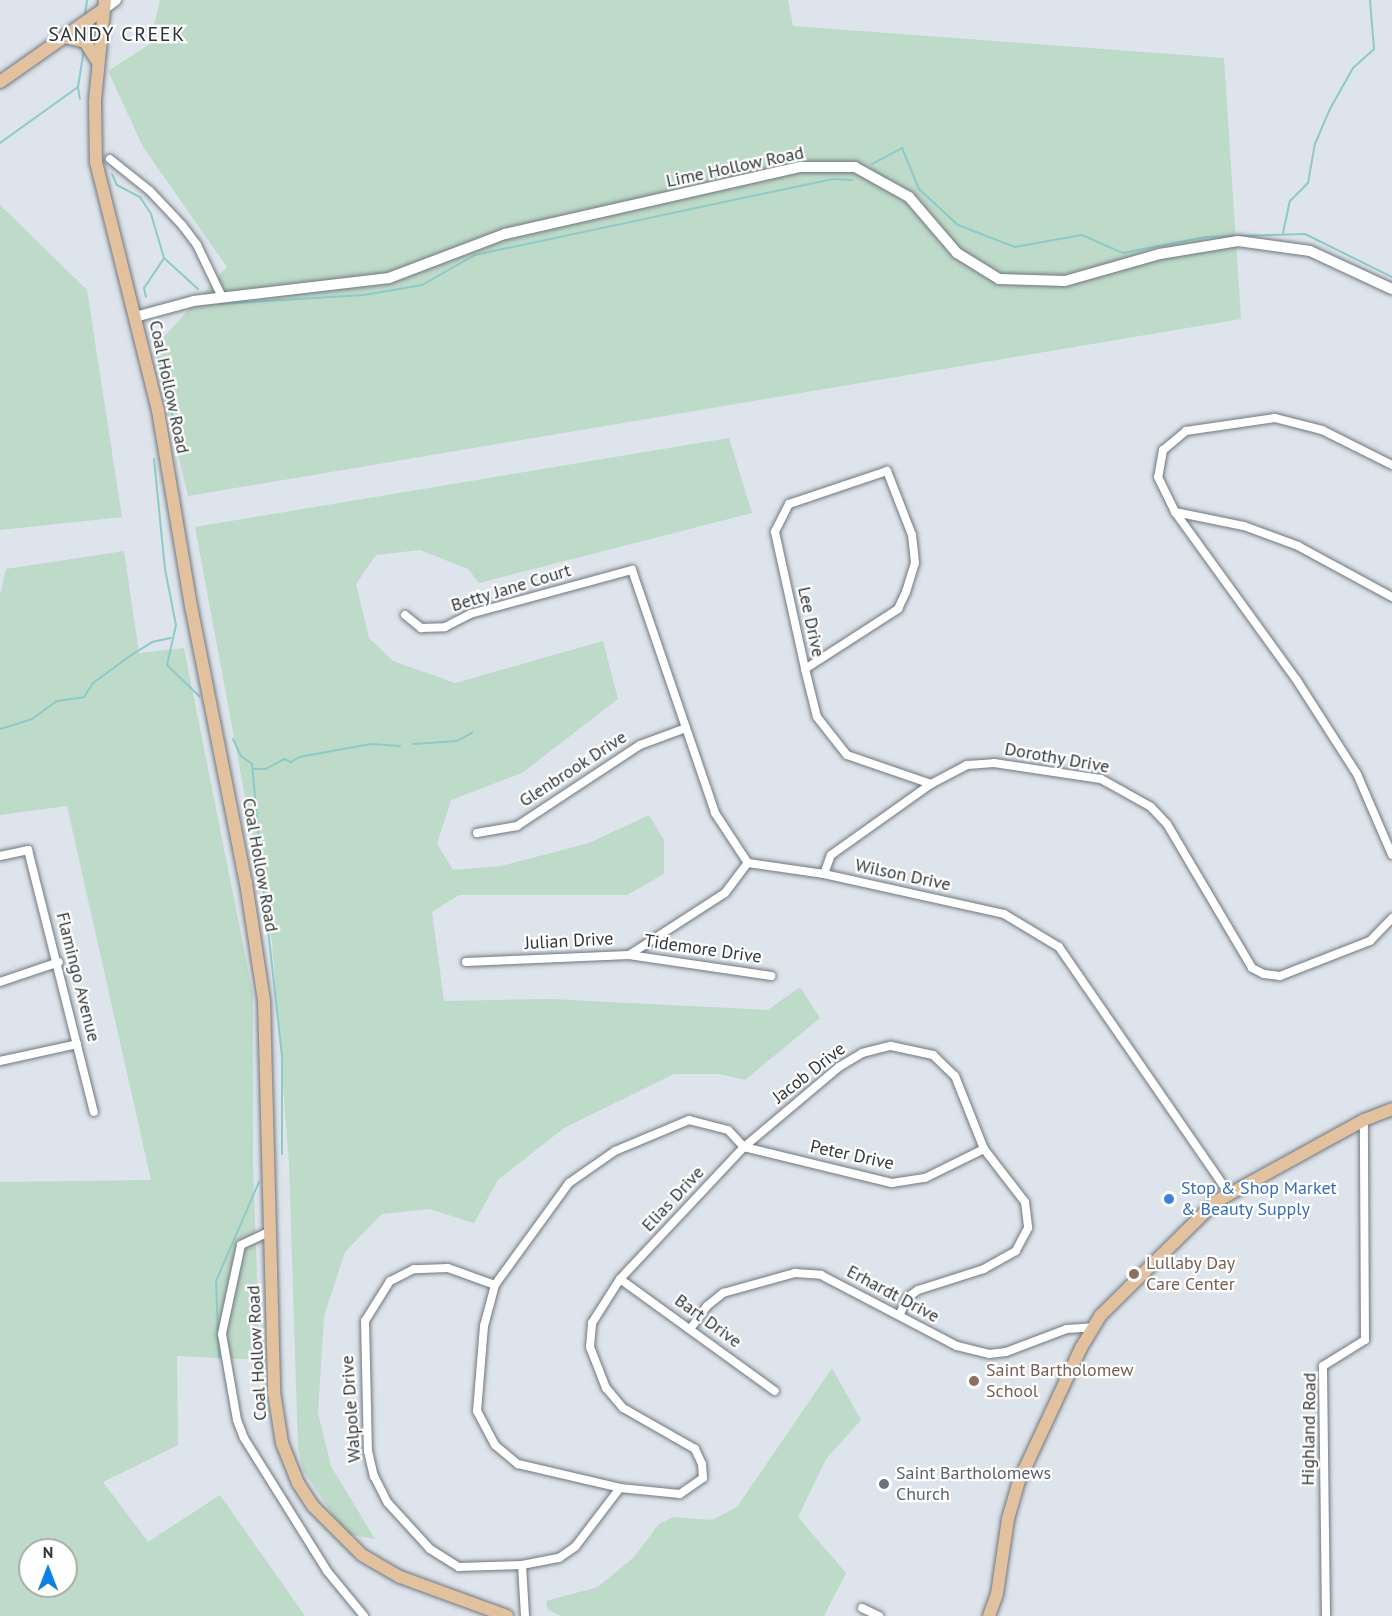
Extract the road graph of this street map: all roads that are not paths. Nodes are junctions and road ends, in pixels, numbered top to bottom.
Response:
1 (116, 0) edge
2 (105, 4) edge
3 (64, 37) junction
4 (98, 62) junction
5 (0, 82) edge
6 (110, 159) dead end
7 (1392, 289) edge
8 (222, 297) junction
9 (135, 317) junction
10 (1392, 465) edge
11 (1175, 512) junction
12 (1392, 597) edge
13 (405, 615) dead end
14 (805, 669) junction
15 (686, 728) junction
16 (931, 784) junction
17 (477, 833) dead end
18 (1392, 855) edge
19 (0, 856) edge
20 (748, 862) junction
21 (824, 874) junction
22 (1392, 918) edge
23 (629, 954) junction
24 (59, 962) junction
25 (466, 962) dead end
26 (771, 976) dead end
27 (0, 982) edge
28 (77, 1044) junction
29 (0, 1060) edge
30 (1392, 1108) edge
31 (94, 1112) dead end
32 (1364, 1120) junction
33 (744, 1147) junction
34 (984, 1149) junction
35 (1228, 1193) junction
36 (271, 1230) junction
37 (620, 1279) junction
38 (495, 1285) junction
39 (900, 1314) junction
40 (1093, 1327) junction
41 (691, 1329) junction
42 (775, 1391) dead end
43 (620, 1488) junction
44 (522, 1565) junction
45 (862, 1608) dead end
46 (364, 1616) edge
47 (507, 1616) edge
48 (525, 1616) edge
49 (879, 1616) edge
50 (989, 1616) edge
51 (1326, 1616) edge

1 - 2 street
2 - 3 main road
2 - 4 main road, Coal Hollow Road
3 - 4 main road
3 - 5 main road
4 - 9 main road, Coal Hollow Road
6 - 8 street
7 - 8 street, Lime Hollow Road
8 - 9 street, Lime Hollow Road
9 - 36 main road, Coal Hollow Road
10 - 11 street
11 - 12 street
11 - 18 street
13 - 15 street, Betty Jane Court
14 - 14 street, Lee Drive
14 - 16 street, Lee Drive
15 - 17 street, Glenbrook Drive
15 - 20 street
16 - 21 street, Dorothy Drive
16 - 22 street, Dorothy Drive
19 - 24 street, Flamingo Avenue
20 - 21 street, Wilson Drive
20 - 23 street, Julian Drive
21 - 35 street, Wilson Drive
23 - 25 street, Julian Drive
23 - 26 street, Tidemore Drive
24 - 27 street
24 - 28 street, Flamingo Avenue
28 - 29 street
28 - 31 street, Flamingo Avenue
30 - 32 main road
32 - 35 main road
32 - 51 street, Highland Road
33 - 34 street, Peter Drive
33 - 34 street, Jacob Drive
33 - 37 street, Elias Drive
33 - 38 street, Elias Drive
34 - 39 street, Jacob Drive
35 - 40 main road
36 - 46 street
36 - 47 main road, Coal Hollow Road
37 - 41 street, Bart Drive
37 - 43 street, Elias Drive
38 - 43 street, Elias Drive
38 - 44 street, Walpole Drive
39 - 40 street, Erhardt Drive
39 - 41 street, Erhardt Drive
40 - 50 main road
41 - 42 street, Bart Drive
43 - 44 street, Walpole Drive
44 - 48 street
45 - 49 street

